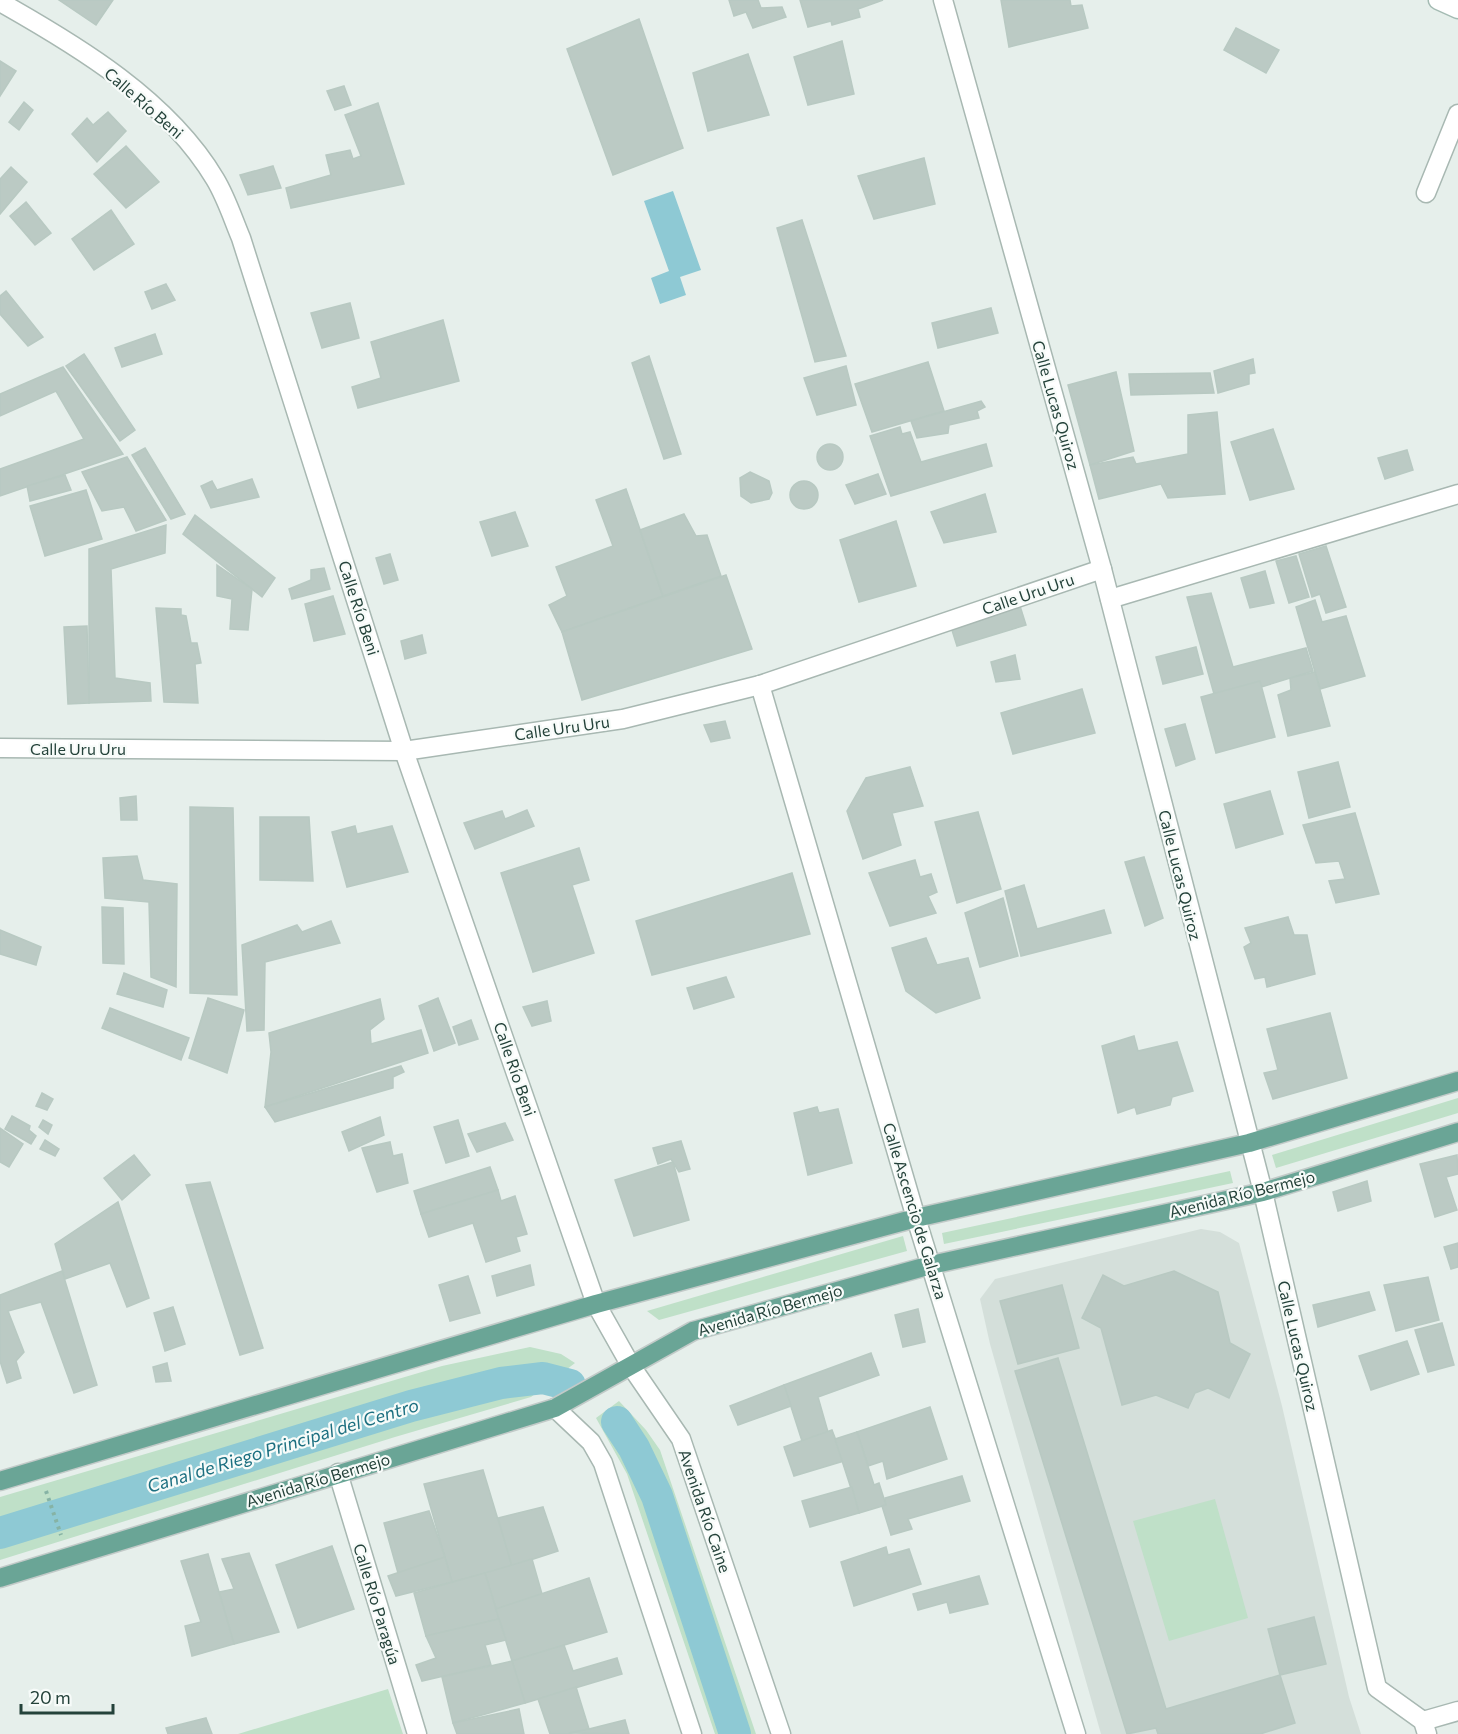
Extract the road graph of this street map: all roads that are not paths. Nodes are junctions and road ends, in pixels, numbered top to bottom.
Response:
1 (943, 0) edge
2 (1438, 0) edge
3 (0, 2) edge
4 (1458, 9) edge
5 (1458, 114) edge
6 (1426, 194) dead end
7 (1458, 494) edge
8 (1102, 569) junction
9 (1110, 599) junction
10 (760, 685) junction
11 (0, 748) edge
12 (404, 751) junction
13 (1458, 1082) edge
14 (1458, 1132) edge
15 (1249, 1143) junction
16 (1263, 1192) junction
17 (916, 1218) junction
18 (931, 1264) junction
19 (596, 1304) junction
20 (631, 1366) junction
21 (555, 1408) junction
22 (338, 1473) junction
23 (0, 1481) edge
24 (0, 1578) edge
25 (1458, 1711) edge
26 (1425, 1727) edge
27 (417, 1734) edge
28 (692, 1734) edge
29 (781, 1734) edge
30 (1076, 1734) edge

1 - 8 street, Calle Lucas Quiroz
2 - 4 street
3 - 12 street, Calle Río Beni
5 - 6 street
7 - 9 street
8 - 9 street, Calle Lucas Quiroz
8 - 10 street, Calle Uru Uru
9 - 15 street, Calle Lucas Quiroz
10 - 12 street, Calle Uru Uru
10 - 17 street, Calle Ascencio de Galarza
11 - 12 street, Calle Uru Uru
12 - 19 street, Calle Río Beni
13 - 15 main road
14 - 16 main road, Avenida Río Bermejo
15 - 16 street, Calle Lucas Quiroz
15 - 17 main road
16 - 18 main road, Avenida Río Bermejo
16 - 26 street, Calle Lucas Quiroz
17 - 18 street, Calle Ascencio de Galarza
17 - 19 main road
18 - 20 main road, Avenida Río Bermejo
18 - 30 street, Calle Ascencio de Galarza
19 - 20 street, Avenida Río Caine
19 - 23 main road
20 - 21 main road, Avenida Río Bermejo
20 - 29 street, Avenida Río Caine
21 - 22 main road, Avenida Río Bermejo
21 - 28 street
22 - 24 main road, Avenida Río Bermejo
22 - 27 street, Calle Río Paragúa
25 - 26 street

